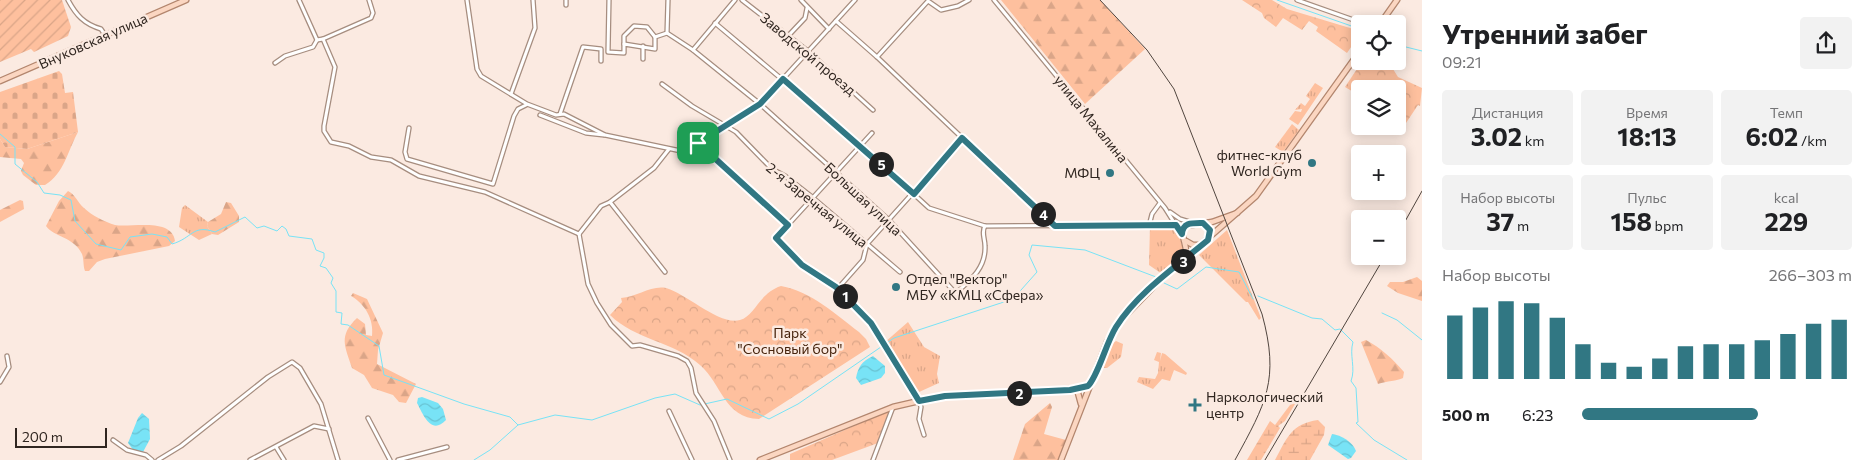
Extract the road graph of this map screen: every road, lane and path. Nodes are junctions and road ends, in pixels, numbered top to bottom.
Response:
1 (68, 0) edge
2 (186, 0) edge
3 (300, 0) edge
4 (369, 0) edge
5 (468, 0) edge
6 (533, 0) edge
7 (566, 0) edge
8 (609, 0) edge
9 (668, 0) edge
10 (735, 0) edge
11 (742, 0) edge
12 (801, 0) edge
13 (854, 0) edge
14 (969, 0) edge
15 (994, 0) edge
16 (1297, 0) edge
17 (1397, 0) edge
18 (566, 5) dead end
19 (807, 8) junction
20 (1386, 15) edge
21 (1351, 19) edge
22 (714, 22) junction
23 (836, 22) junction
24 (829, 29) junction
25 (667, 33) junction
26 (789, 35) junction
27 (106, 36) junction
28 (655, 37) junction
29 (323, 39) junction
30 (317, 40) junction
31 (624, 44) junction
32 (644, 45) junction
33 (693, 50) junction
34 (809, 52) junction
35 (877, 57) junction
36 (643, 59) dead end
37 (601, 61) dead end
38 (275, 63) dead end
39 (1351, 64) edge
40 (783, 79) junction
41 (0, 81) edge
42 (662, 84) dead end
43 (511, 94) junction
44 (527, 104) junction
45 (760, 104) junction
46 (873, 110) dead end
47 (540, 115) dead end
48 (560, 115) junction
49 (726, 125) junction
50 (410, 128) dead end
51 (872, 133) dead end
52 (605, 135) junction
53 (962, 138) junction
54 (698, 143) junction
55 (859, 144) junction
56 (669, 149) junction
57 (834, 171) junction
58 (914, 194) junction
59 (812, 198) junction
60 (610, 202) junction
61 (1160, 202) junction
62 (1165, 208) junction
63 (1240, 211) junction
64 (889, 220) junction
65 (1193, 223) junction
66 (1203, 223) junction
67 (788, 225) junction
68 (1176, 225) junction
69 (985, 226) junction
70 (1055, 226) junction
71 (1149, 226) junction
72 (579, 234) junction
73 (1182, 234) junction
74 (1185, 240) junction
75 (1208, 240) junction
76 (866, 244) junction
77 (1202, 245) junction
78 (1184, 260) junction
79 (665, 272) dead end
80 (900, 272) dead end
81 (836, 287) junction
82 (956, 292) junction
83 (960, 298) dead end
84 (7, 356) dead end
85 (0, 382) edge
86 (1083, 392) junction
87 (919, 401) junction
88 (893, 407) junction
89 (668, 411) dead end
90 (368, 418) dead end
91 (330, 430) junction
92 (924, 435) dead end
93 (113, 440) dead end
94 (276, 447) junction
95 (447, 447) dead end
96 (152, 460) edge
97 (158, 460) edge
98 (250, 460) edge
99 (284, 460) edge
100 (338, 460) edge
101 (390, 460) edge
102 (398, 460) edge
103 (692, 460) edge
104 (730, 460) edge
105 (760, 460) edge
106 (874, 460) edge
107 (1061, 460) edge

1 - 27 street
2 - 27 main road, Внуковская улица
3 - 30 street
4 - 29 street
5 - 43 street
6 - 43 street
7 - 18 street
8 - 31 street
9 - 25 street
10 - 22 street
11 - 26 street, Заводской проезд
12 - 19 street
13 - 23 street
14 - 35 street
15 - 61 street, улица Махалина
16 - 21 street
17 - 20 main road
19 - 24 street
19 - 26 street
22 - 33 street
22 - 40 street
23 - 24 street
23 - 35 street
24 - 34 street
25 - 28 street
25 - 33 street, Большая улица
26 - 34 street, Заводской проезд
27 - 41 main road, Внуковская улица
28 - 31 street
28 - 32 street
29 - 30 street
29 - 72 street
30 - 38 street
31 - 32 street
32 - 36 street
33 - 45 street, Большая улица
34 - 40 street
34 - 46 street, Заводской проезд
35 - 53 street
37 - 48 street
39 - 63 main road
40 - 45 street
40 - 55 street
42 - 49 street, 2-я Заречная улица
43 - 44 street
44 - 48 street
44 - 50 street
45 - 49 street
45 - 57 street, Большая улица
47 - 52 street
48 - 52 street
49 - 54 street
49 - 59 street, 2-я Заречная улица
51 - 55 street
52 - 56 street
53 - 58 street
53 - 70 street
54 - 56 street
54 - 67 street
55 - 57 street
55 - 58 street
56 - 60 street
57 - 59 street
57 - 64 street, Большая улица
58 - 64 street
58 - 69 street
59 - 67 street
59 - 76 street, 2-я Заречная улица
60 - 72 street
60 - 79 street
61 - 62 street, улица Махалина
61 - 71 street
62 - 65 street
62 - 68 street, улица Махалина
63 - 66 main road
63 - 75 main road
64 - 76 street
64 - 82 street, Большая улица
65 - 66 main road
65 - 73 main road
66 - 75 main road
67 - 81 street
68 - 71 street
68 - 73 street, улица Махалина
69 - 70 street
69 - 82 street
70 - 71 street
72 - 104 street
73 - 74 main road, улица Махалина
74 - 77 main road
74 - 78 main road
75 - 77 main road
76 - 80 street, 2-я Заречная улица
76 - 81 street
77 - 78 main road
78 - 86 main road
81 - 87 street
82 - 83 street, Большая улица
84 - 85 street
86 - 87 main road
86 - 107 main road
87 - 88 main road
87 - 92 street
88 - 105 main road
88 - 106 street
89 - 103 street
90 - 101 street
91 - 94 street
91 - 97 street
91 - 100 street
93 - 96 street
94 - 98 street
94 - 99 street
95 - 102 street

